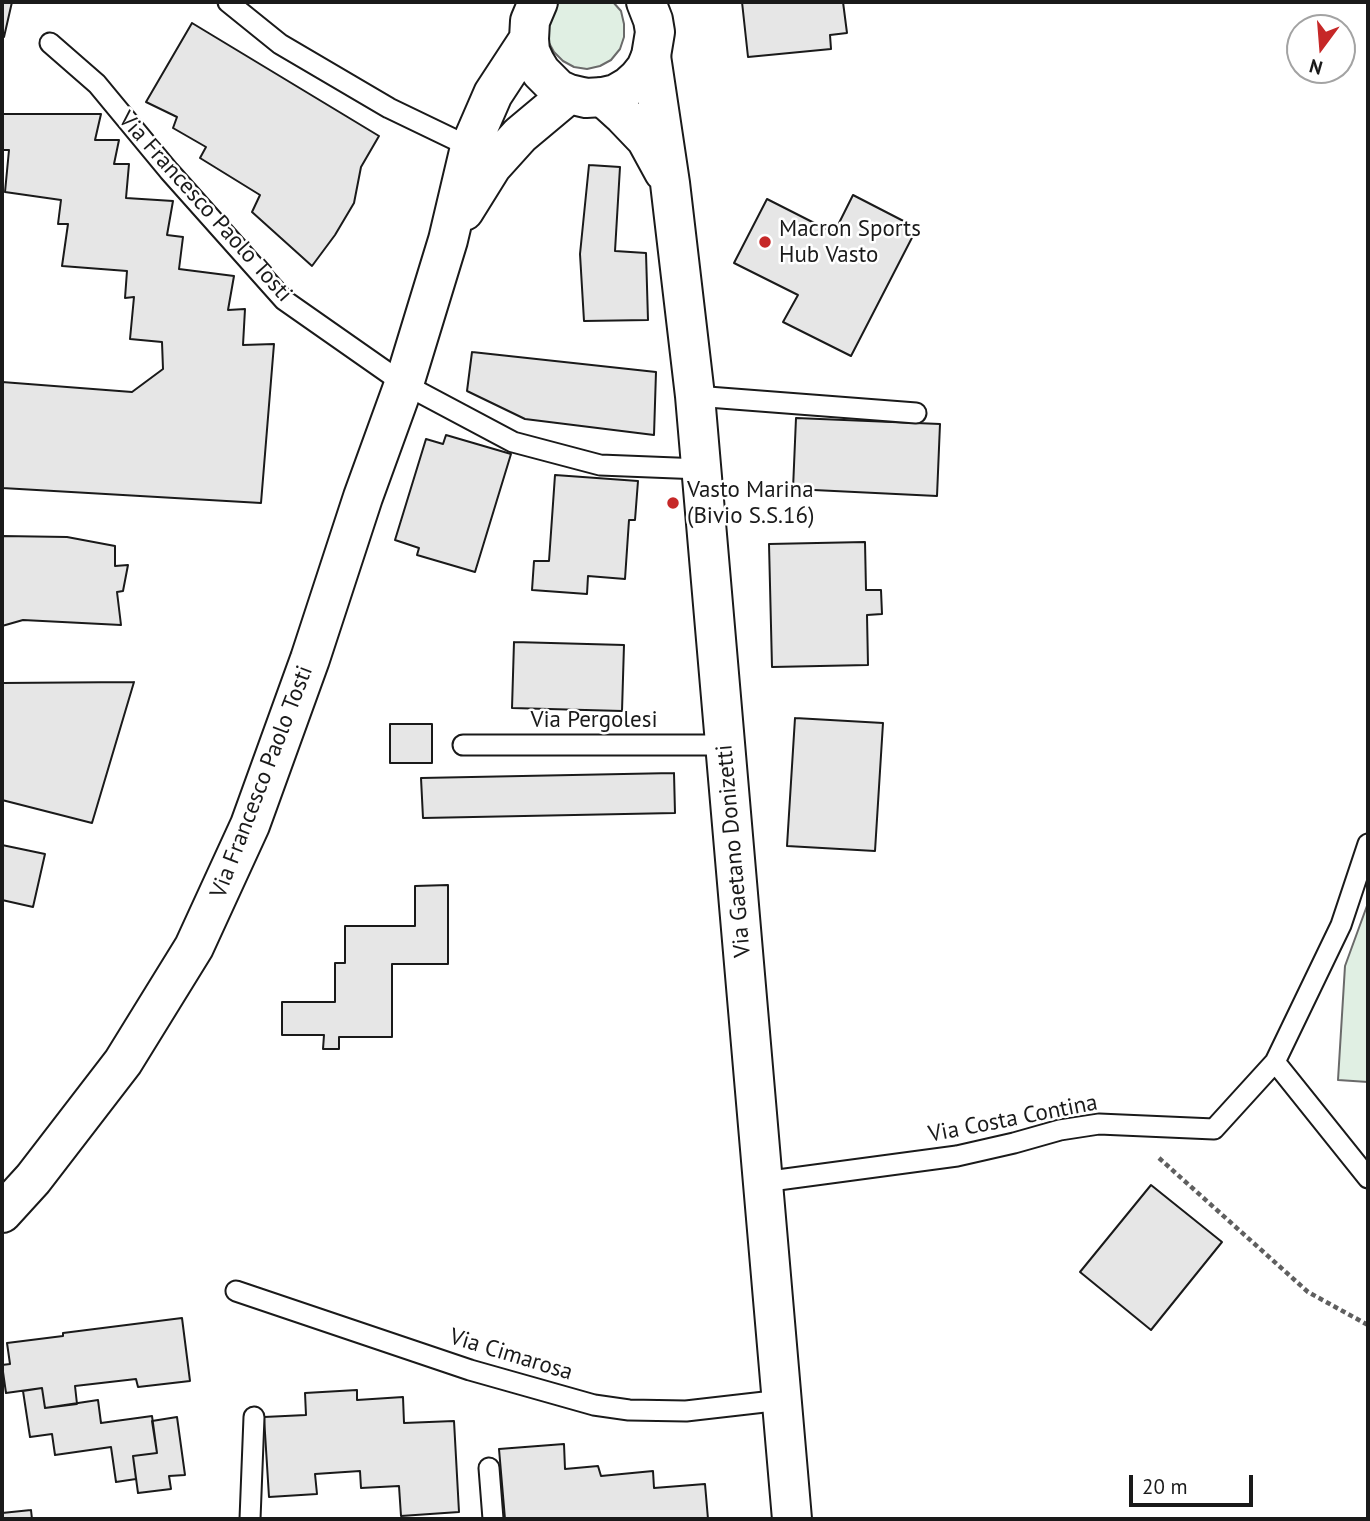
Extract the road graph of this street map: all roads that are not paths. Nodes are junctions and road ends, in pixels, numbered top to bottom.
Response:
1 (228, 2) edge
2 (646, 4) edge
3 (535, 12) edge
4 (50, 43) dead end
5 (651, 56) junction
6 (586, 95) junction
7 (470, 147) junction
8 (670, 183) junction
9 (448, 240) junction
10 (404, 384) junction
11 (695, 396) junction
12 (916, 413) dead end
13 (701, 469) junction
14 (463, 745) dead end
15 (725, 745) junction
16 (1368, 844) edge
17 (1275, 1062) junction
18 (1368, 1178) edge
19 (763, 1181) junction
20 (2, 1213) edge
21 (236, 1291) dead end
22 (782, 1399) junction
23 (254, 1417) dead end
24 (489, 1468) dead end
25 (250, 1519) edge
26 (493, 1519) edge
27 (792, 1519) edge

1 - 7 lane
2 - 5 main road, Via Gaetano Donizetti
3 - 6 main road, Via Gaetano Donizetti
3 - 7 main road, Via Francesco Paolo Tosti
4 - 10 lane, Via Francesco Paolo Tosti
5 - 6 main road
5 - 8 main road, Via Gaetano Donizetti
6 - 8 main road, Via Gaetano Donizetti
6 - 9 main road, Via Francesco Paolo Tosti
7 - 9 main road, Via Francesco Paolo Tosti
8 - 11 main road, Via Gaetano Donizetti
9 - 10 main road, Via Francesco Paolo Tosti
10 - 13 lane
10 - 20 main road, Via Francesco Paolo Tosti
11 - 12 lane
11 - 13 main road, Via Gaetano Donizetti
13 - 15 main road, Via Gaetano Donizetti
14 - 15 lane, Via Pergolesi
15 - 19 main road, Via Gaetano Donizetti
16 - 17 lane
17 - 18 lane
17 - 19 lane, Via Costa Contina
19 - 22 main road, Via Gaetano Donizetti
21 - 22 lane, Via Cimarosa
22 - 27 main road, Via Gaetano Donizetti
23 - 25 lane
24 - 26 lane

